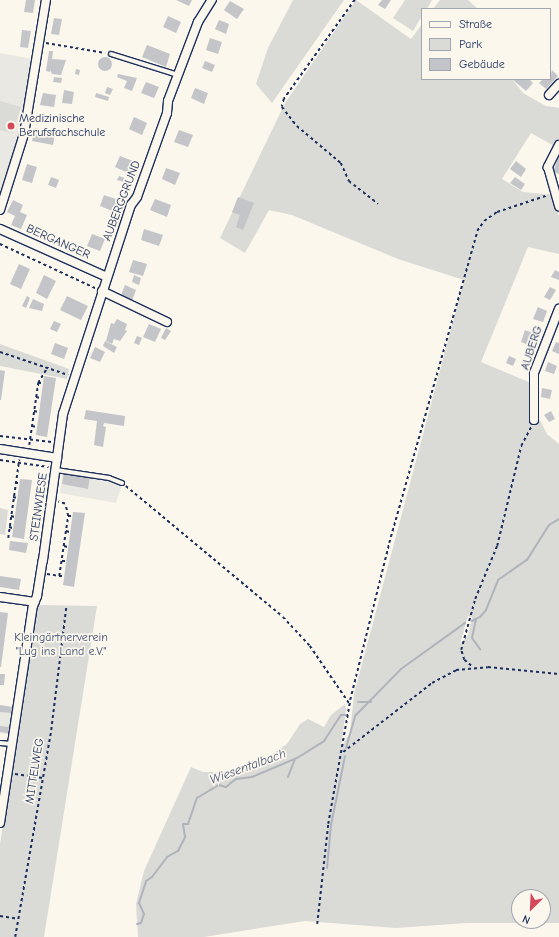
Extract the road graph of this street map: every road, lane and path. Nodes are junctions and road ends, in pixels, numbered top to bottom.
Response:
1 (46, 0) edge
2 (212, 0) edge
3 (354, 0) edge
4 (40, 42) junction
5 (111, 54) joint
6 (178, 76) junction
7 (559, 84) edge
8 (549, 95) dead end
9 (559, 145) edge
10 (556, 192) junction
11 (378, 204) dead end
12 (559, 206) edge
13 (0, 210) edge
14 (0, 229) edge
15 (0, 244) edge
16 (107, 277) junction
17 (102, 291) junction
18 (559, 309) edge
19 (168, 322) dead end
20 (0, 352) edge
21 (47, 368) junction
22 (74, 377) junction
23 (38, 383) junction
24 (43, 384) dead end
25 (36, 397) junction
26 (41, 398) dead end
27 (34, 411) junction
28 (39, 412) dead end
29 (63, 414) joint
30 (534, 420) joint
31 (32, 426) junction
32 (37, 427) dead end
33 (0, 436) edge
34 (30, 440) junction
35 (59, 443) junction
36 (0, 449) edge
37 (24, 452) junction
38 (57, 458) junction
39 (0, 460) edge
40 (18, 463) junction
41 (54, 469) junction
42 (15, 483) junction
43 (20, 483) dead end
44 (122, 483) joint
45 (13, 497) junction
46 (18, 498) dead end
47 (52, 501) junction
48 (11, 516) junction
49 (68, 516) junction
50 (73, 516) dead end
51 (15, 517) dead end
52 (9, 527) junction
53 (14, 528) dead end
54 (66, 531) junction
55 (70, 532) dead end
56 (8, 538) dead end
57 (64, 546) junction
58 (68, 547) dead end
59 (62, 561) junction
60 (66, 561) dead end
61 (41, 573) junction
62 (59, 576) junction
63 (64, 576) dead end
64 (0, 597) edge
65 (35, 602) junction
66 (66, 607) dead end
67 (471, 666) junction
68 (559, 674) edge
69 (349, 703) junction
70 (0, 743) edge
71 (12, 744) junction
72 (342, 753) junction
73 (8, 773) junction
74 (43, 778) junction
75 (0, 823) edge
76 (0, 916) edge
77 (18, 918) junction
78 (317, 924) dead end
79 (15, 937) edge

1 - 4 street
2 - 6 street, AUBERGGRUND
3 - 11 path
4 - 5 path
4 - 13 street
5 - 6 lane
6 - 16 street, AUBERGGRUND
7 - 8 street
9 - 10 street
10 - 12 street
10 - 69 path
14 - 16 street, BERGANGER
15 - 17 path
16 - 17 street, AUBERGGRUND
17 - 19 street
17 - 22 street, AUBERGGRUND
18 - 30 street, AUBERG
20 - 21 path
21 - 22 path
21 - 23 path
22 - 29 street, AUBERGGRUND
23 - 24 path
23 - 25 path
25 - 26 path
25 - 27 path
27 - 28 path
27 - 31 path
29 - 35 street, STEINWIESE
30 - 67 path
31 - 32 path
31 - 34 path
33 - 34 path
34 - 35 path
34 - 37 path
35 - 38 street, STEINWIESE
36 - 37 street
37 - 38 street
37 - 40 path
38 - 41 street, STEINWIESE
39 - 40 path
40 - 41 path
40 - 42 path
41 - 44 lane
41 - 47 street, STEINWIESE
42 - 43 path
42 - 45 path
44 - 69 path
45 - 46 path
45 - 48 path
47 - 49 path
47 - 61 street, STEINWIESE
48 - 51 path
48 - 52 path
49 - 50 path
49 - 54 path
52 - 53 path
52 - 56 path
54 - 55 path
54 - 57 path
57 - 58 path
57 - 59 path
59 - 60 path
59 - 62 path
61 - 62 path
61 - 65 street, STEINWIESE
62 - 63 path
64 - 65 street
65 - 71 street, STEINWIESE
66 - 74 path, MITTELWEG
67 - 68 path
67 - 72 path
69 - 72 path
70 - 71 lane
71 - 73 street, STEINWIESE
72 - 78 path
73 - 74 path
73 - 75 street, STEINWIESE
74 - 77 path, MITTELWEG
76 - 77 path
77 - 79 path, MITTELWEG

